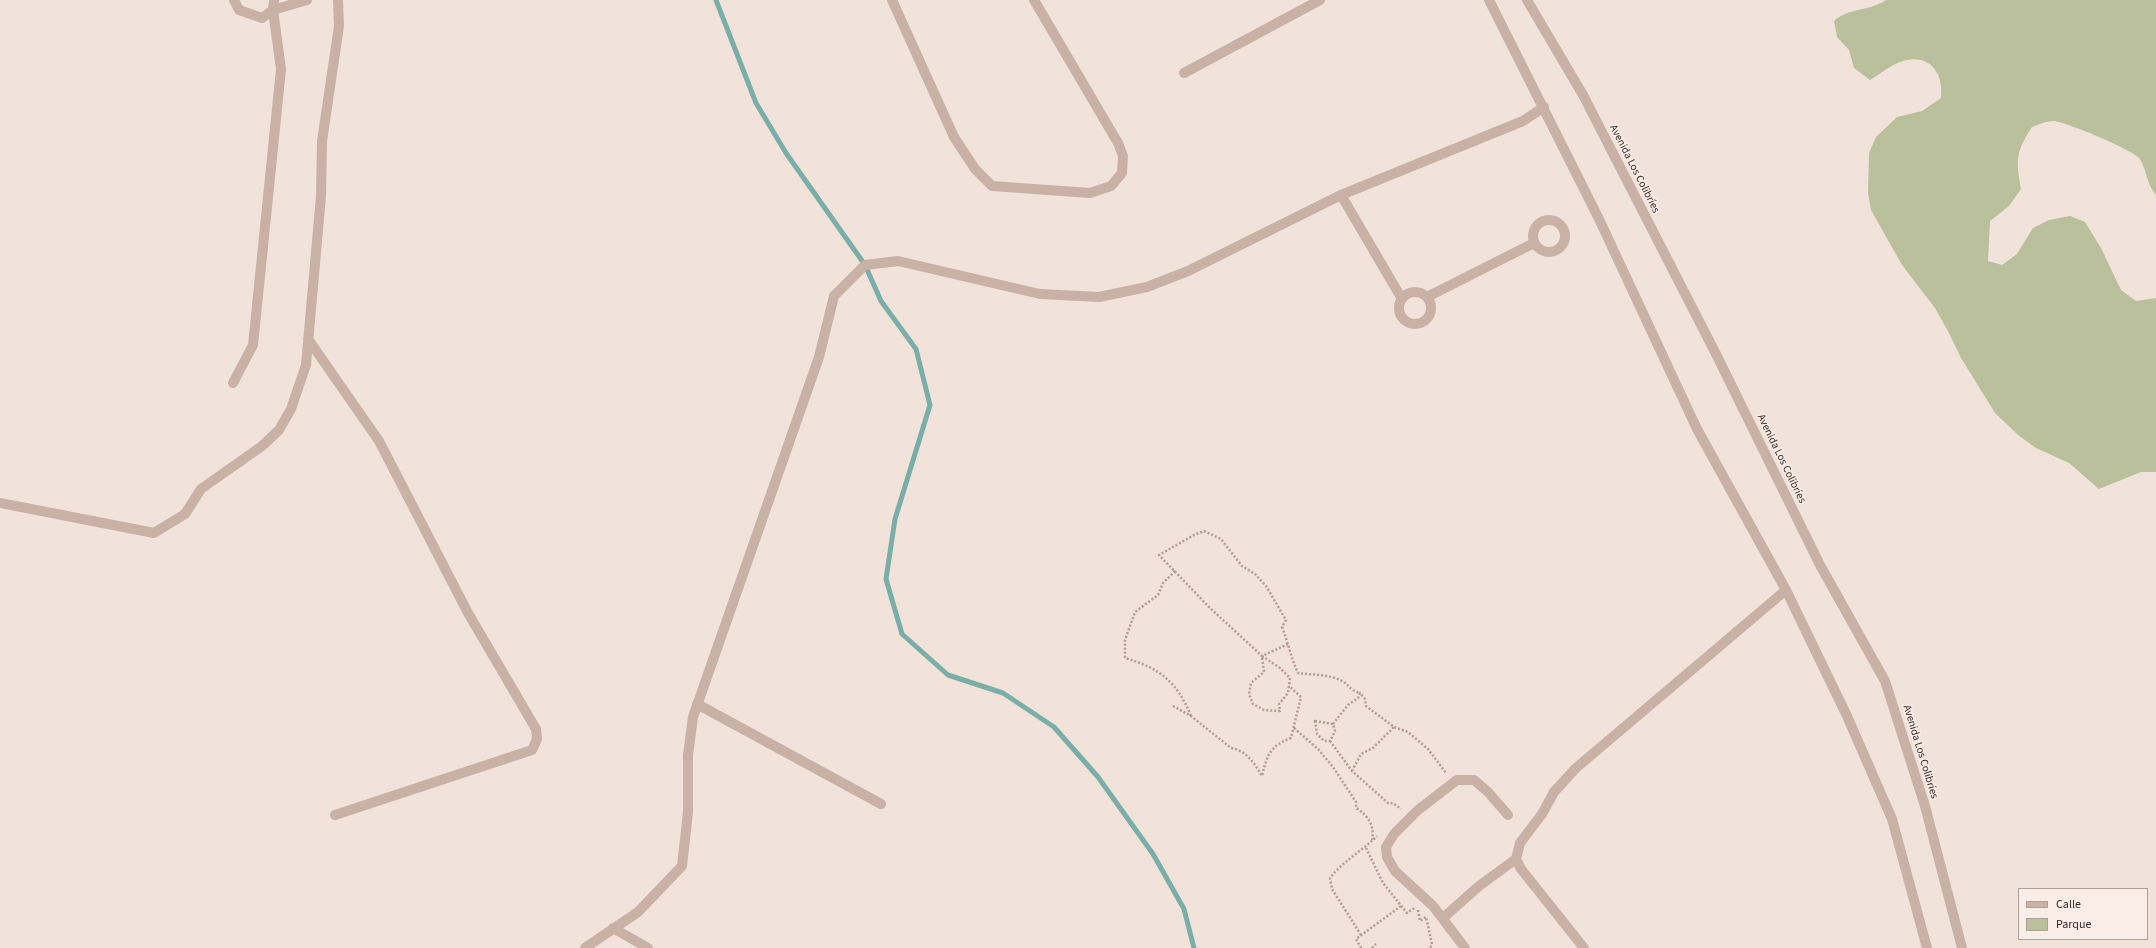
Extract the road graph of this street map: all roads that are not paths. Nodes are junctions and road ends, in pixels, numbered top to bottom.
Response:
1 (234, 0) edge
2 (307, 0) edge
3 (338, 0) edge
4 (892, 0) edge
5 (1034, 0) edge
6 (1320, 0) edge
7 (1490, 0) edge
8 (1527, 0) edge
9 (274, 5) edge
10 (1184, 73) dead end
11 (1544, 108) junction
12 (1341, 195) junction
13 (1534, 243) dead end
14 (1427, 297) junction
15 (1402, 299) junction
16 (308, 339) junction
17 (233, 383) dead end
18 (0, 503) edge
19 (1786, 590) junction
20 (697, 704) junction
21 (881, 804) dead end
22 (335, 815) dead end
23 (1508, 815) dead end
24 (1516, 859) junction
25 (1443, 918) junction
26 (613, 928) junction
27 (586, 948) edge
28 (648, 948) edge
29 (1465, 948) edge
30 (1584, 948) edge
31 (1927, 948) edge
32 (1962, 948) edge

1 - 9 street
2 - 9 street
3 - 16 street
4 - 5 street
6 - 10 street
7 - 11 street
8 - 32 street, Avenida Los Colibríes
9 - 17 street
11 - 12 street
11 - 19 street
12 - 15 street
12 - 20 street
13 - 14 street
14 - 15 street
14 - 15 street
16 - 18 street
16 - 22 street
19 - 24 street
19 - 31 street
20 - 21 street
20 - 26 street
23 - 25 street
24 - 25 street
24 - 30 street
25 - 29 street
26 - 27 street
26 - 28 street

